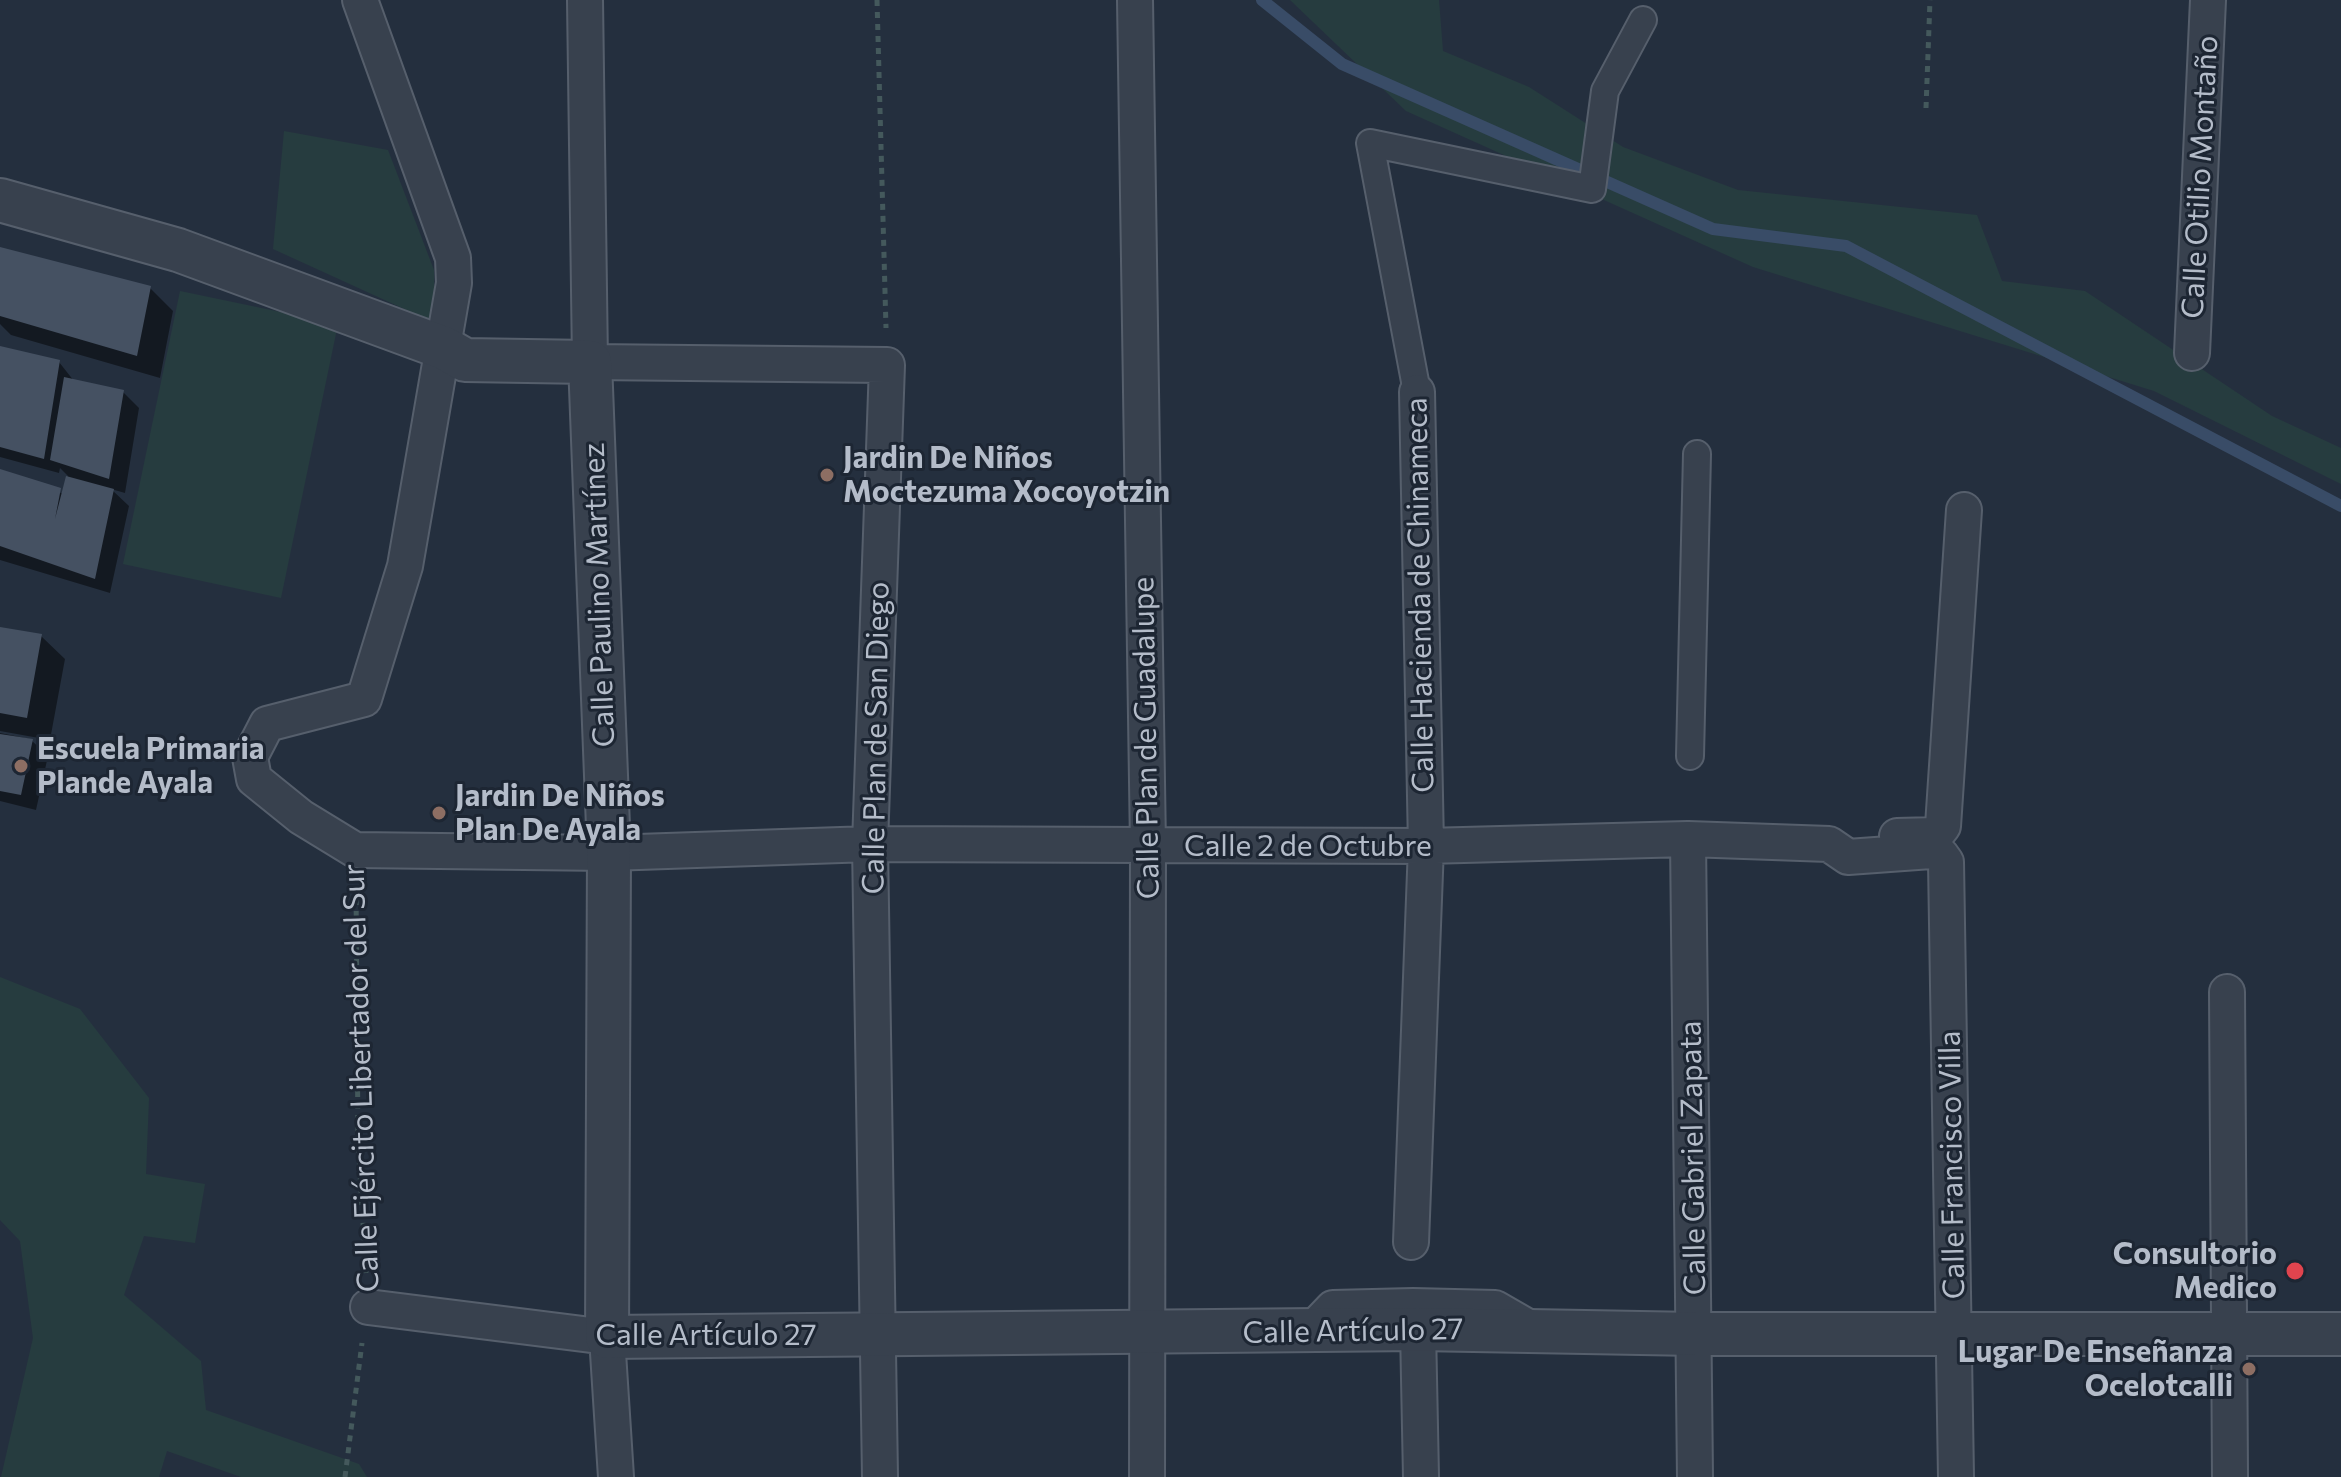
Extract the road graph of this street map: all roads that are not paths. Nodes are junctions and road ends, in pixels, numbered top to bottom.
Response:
1 (360, 0) edge
2 (585, 0) edge
3 (1135, 0) edge
4 (2208, 0) edge
5 (1643, 20) dead end
6 (0, 200) edge
7 (444, 348) junction
8 (2192, 353) dead end
9 (590, 362) junction
10 (1417, 392) joint
11 (1697, 454) dead end
12 (1964, 510) dead end
13 (1690, 756) dead end
14 (1688, 839) junction
15 (1942, 840) junction
16 (870, 844) junction
17 (1148, 846) junction
18 (1426, 846) junction
19 (355, 850) joint
20 (609, 853) junction
21 (2227, 992) dead end
22 (1411, 1242) dead end
23 (368, 1307) road end
24 (1418, 1329) junction
25 (1311, 1331) junction
26 (1535, 1331) junction
27 (2229, 1333) junction
28 (1147, 1334) junction
29 (1696, 1334) junction
30 (2341, 1334) edge
31 (880, 1335) junction
32 (1955, 1335) junction
33 (607, 1337) junction
34 (616, 1477) edge
35 (880, 1477) edge
36 (1147, 1477) edge
37 (1421, 1477) edge
38 (1695, 1477) edge
39 (1956, 1477) edge
40 (2230, 1477) edge

1 - 7 street, Calle Ejército Libertador del Sur
2 - 9 street, Calle Paulino Martínez
3 - 17 street, Calle Plan de Guadalupe
4 - 8 street, Calle Otilio Montaño
5 - 10 street, Calle Hacienda de Chinameca
6 - 7 street
7 - 9 street
7 - 19 street, Calle Ejército Libertador del Sur
9 - 16 street, Calle Plan de San Diego
9 - 20 street, Calle Paulino Martínez
10 - 18 street, Calle Hacienda de Chinameca
11 - 13 street
12 - 15 street, Calle Francisco Villa
14 - 15 street, Calle 2 de Octubre
14 - 18 street, Calle 2 de Octubre
14 - 29 street, Calle Gabriel Zapata
15 - 32 street, Calle Francisco Villa
16 - 17 street, Calle 2 de Octubre
16 - 20 street, Calle 2 de Octubre
16 - 31 street, Calle Plan de San Diego
17 - 18 street, Calle 2 de Octubre
17 - 28 street, Calle Plan de Guadalupe
18 - 22 street, Calle Hacienda de Chinameca
19 - 20 street, Calle 2 de Octubre
20 - 33 street, Calle Paulino Martínez
21 - 27 street
23 - 33 street, Calle Artículo 27
24 - 25 street, Calle Artículo 27
24 - 26 street, Calle Artículo 27
24 - 37 street
25 - 26 street
25 - 28 street, Calle Artículo 27
26 - 29 street, Calle Artículo 27
27 - 30 street, Calle Artículo 27
27 - 32 street, Calle Artículo 27
27 - 40 street
28 - 31 street, Calle Artículo 27
28 - 36 street, Calle Plan de Guadalupe
29 - 32 street, Calle Artículo 27
29 - 38 street, Calle Gabriel Zapata
31 - 33 street, Calle Artículo 27
31 - 35 street, Calle Plan de San Diego
32 - 39 street, Calle Francisco Villa
33 - 34 street, Calle Paulino Martínez

